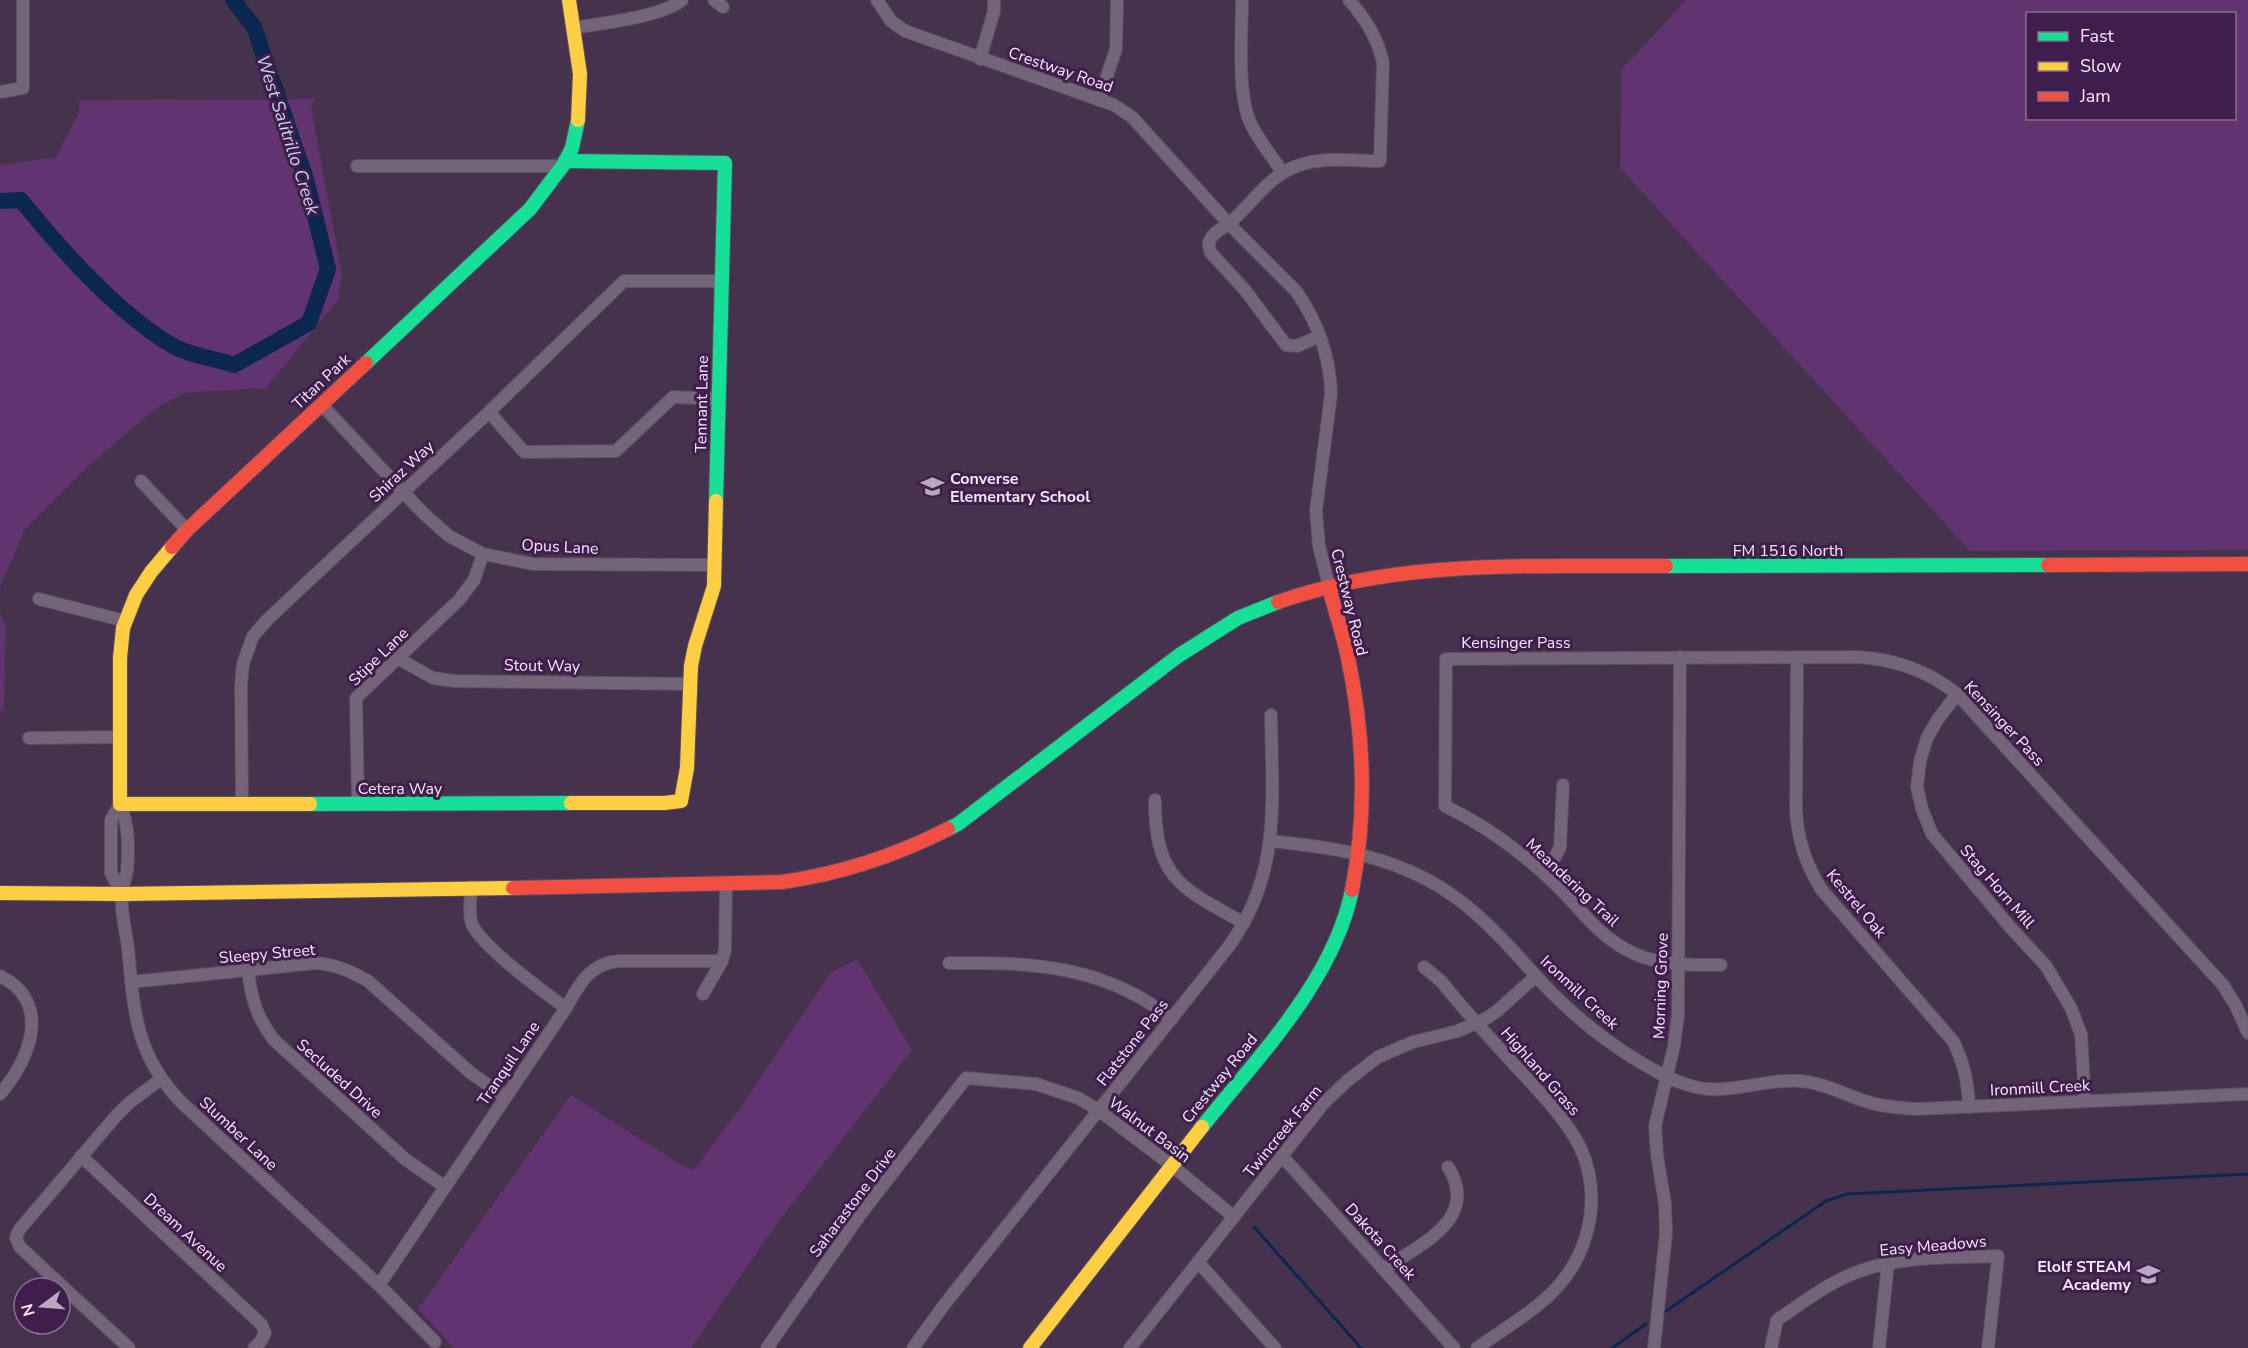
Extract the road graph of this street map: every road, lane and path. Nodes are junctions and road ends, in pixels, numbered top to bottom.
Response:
1 (23, 0) edge
2 (569, 0) edge
3 (682, 0) edge
4 (877, 0) edge
5 (994, 0) edge
6 (1117, 0) edge
7 (1242, 0) edge
8 (1349, 0) edge
9 (574, 28) junction
10 (980, 59) junction
11 (0, 92) edge
12 (1099, 100) junction
13 (564, 163) junction
14 (357, 166) dead end
15 (1283, 173) junction
16 (1229, 224) junction
17 (721, 281) junction
18 (1320, 336) junction
19 (717, 399) junction
20 (321, 404) junction
21 (489, 412) junction
22 (141, 481) dead end
23 (402, 492) junction
24 (187, 530) junction
25 (483, 554) junction
26 (2248, 564) edge
27 (715, 565) junction
28 (1329, 587) junction
29 (39, 599) dead end
30 (125, 621) junction
31 (1680, 657) junction
32 (1797, 657) junction
33 (399, 659) junction
34 (689, 684) junction
35 (1958, 694) junction
36 (1271, 716) dead end
37 (118, 736) junction
38 (29, 738) dead end
39 (1563, 785) dead end
40 (1155, 800) dead end
41 (681, 801) joint
42 (120, 804) junction
43 (242, 804) junction
44 (358, 804) junction
45 (1445, 806) joint
46 (1271, 841) junction
47 (1359, 854) junction
48 (1546, 875) junction
49 (726, 884) junction
50 (471, 887) junction
51 (0, 893) edge
52 (122, 894) junction
53 (1244, 923) junction
54 (722, 961) junction
55 (949, 963) dead end
56 (1679, 964) junction
57 (1721, 965) dead end
58 (1424, 967) dead end
59 (249, 970) junction
60 (0, 976) edge
61 (1536, 976) junction
62 (131, 982) junction
63 (703, 994) dead end
64 (566, 1008) junction
65 (1172, 1019) junction
66 (1478, 1023) junction
67 (2248, 1033) edge
68 (1668, 1077) junction
69 (966, 1078) joint
70 (161, 1079) junction
71 (0, 1094) edge
72 (2248, 1094) edge
73 (506, 1096) junction
74 (2085, 1101) junction
75 (1969, 1107) junction
76 (1099, 1111) junction
77 (81, 1156) junction
78 (1282, 1156) junction
79 (1171, 1165) junction
80 (1448, 1167) dead end
81 (445, 1187) junction
82 (1234, 1217) junction
83 (1198, 1262) junction
84 (1888, 1263) junction
85 (1384, 1269) junction
86 (379, 1285) junction
87 (435, 1342) dead end
88 (129, 1348) edge
89 (254, 1348) edge
90 (767, 1348) edge
91 (913, 1348) edge
92 (1030, 1348) edge
93 (1130, 1348) edge
94 (1275, 1348) edge
95 (1454, 1348) edge
96 (1477, 1348) edge
97 (1654, 1348) edge
98 (1771, 1348) edge
99 (1879, 1348) edge
100 (1988, 1348) edge

1 - 11 street
2 - 9 street, Titan Park
3 - 9 street
4 - 10 street, Crestway Road
5 - 10 street
6 - 12 street
7 - 15 street
8 - 15 street
9 - 13 street, Titan Park
10 - 12 street, Crestway Road
12 - 16 street, Crestway Road
13 - 14 street
13 - 17 street, Tennant Lane
13 - 20 street, Titan Park
15 - 16 street
16 - 18 street, Crestway Road
16 - 18 street
17 - 19 street, Tennant Lane
17 - 21 street, Shiraz Way
18 - 28 street, Crestway Road
19 - 21 street
19 - 27 street, Tennant Lane
20 - 23 street, Opus Lane
20 - 24 street, Titan Park
21 - 23 street, Shiraz Way
22 - 24 street
23 - 25 street, Opus Lane
23 - 43 street, Shiraz Way
24 - 30 street, Titan Park
25 - 27 street, Opus Lane
25 - 33 street, Stipe Lane
26 - 28 street, FM 1516 North
27 - 34 street, Tennant Lane
28 - 47 street, Crestway Road
28 - 49 street, FM 1516 North
29 - 30 street
30 - 37 street, Titan Park
31 - 32 street, Kensinger Pass
31 - 45 street, Kensinger Pass
31 - 56 street, Morning Grove
32 - 35 street, Kensinger Pass
32 - 75 street, Kestrel Oak
33 - 34 street, Stout Way
33 - 44 street, Stipe Lane
34 - 41 street, Tennant Lane
35 - 67 street, Kensinger Pass
35 - 74 street, Stag Horn Mill
36 - 46 street, Flatstone Pass
37 - 38 street
37 - 42 street, Titan Park
39 - 48 street
40 - 53 street
41 - 44 street, Cetera Way
42 - 43 street, Cetera Way
42 - 52 street, Slumber Lane
43 - 44 street, Cetera Way
45 - 48 street, Meandering Trail
46 - 47 street, Ironmill Creek
46 - 53 street, Flatstone Pass
47 - 61 street, Ironmill Creek
47 - 79 street, Crestway Road
48 - 56 street, Meandering Trail
49 - 50 street, FM 1516 North
49 - 54 street
50 - 52 street, FM 1516 North
50 - 64 street
51 - 52 street, FM 1516 North
52 - 62 street, Slumber Lane
53 - 65 street, Flatstone Pass
54 - 63 street
54 - 64 street, Tranquil Lane
55 - 65 street
56 - 57 street, Meandering Trail
56 - 68 street, Morning Grove
58 - 66 street, Highland Grass
59 - 62 street, Sleepy Street
59 - 73 street, Sleepy Street
59 - 81 street, Secluded Drive
60 - 71 street
61 - 66 street, Twincreek Farm
61 - 68 street, Ironmill Creek
62 - 70 street, Slumber Lane
64 - 73 street, Tranquil Lane
65 - 76 street, Flatstone Pass
66 - 78 street, Twincreek Farm
66 - 96 street, Highland Grass
68 - 75 street, Ironmill Creek
68 - 97 street, Morning Grove
69 - 76 street, Walnut Basin
69 - 90 street, Saharastone Drive
70 - 77 street
70 - 86 street, Slumber Lane
72 - 74 street, Ironmill Creek
73 - 81 street, Tranquil Lane
74 - 75 street, Ironmill Creek
76 - 79 street, Walnut Basin
76 - 91 street, Flatstone Pass
77 - 88 street
77 - 89 street, Dream Avenue
78 - 82 street, Twincreek Farm
78 - 85 street, Dakota Creek
79 - 82 street, Walnut Basin
79 - 92 street, Crestway Road
80 - 85 street
81 - 86 street, Tranquil Lane
82 - 83 street, Twincreek Farm
83 - 93 street, Twincreek Farm
83 - 94 street
84 - 98 street, Easy Meadows
84 - 99 street
84 - 100 street, Easy Meadows
85 - 95 street, Dakota Creek
86 - 87 street, Slumber Lane

